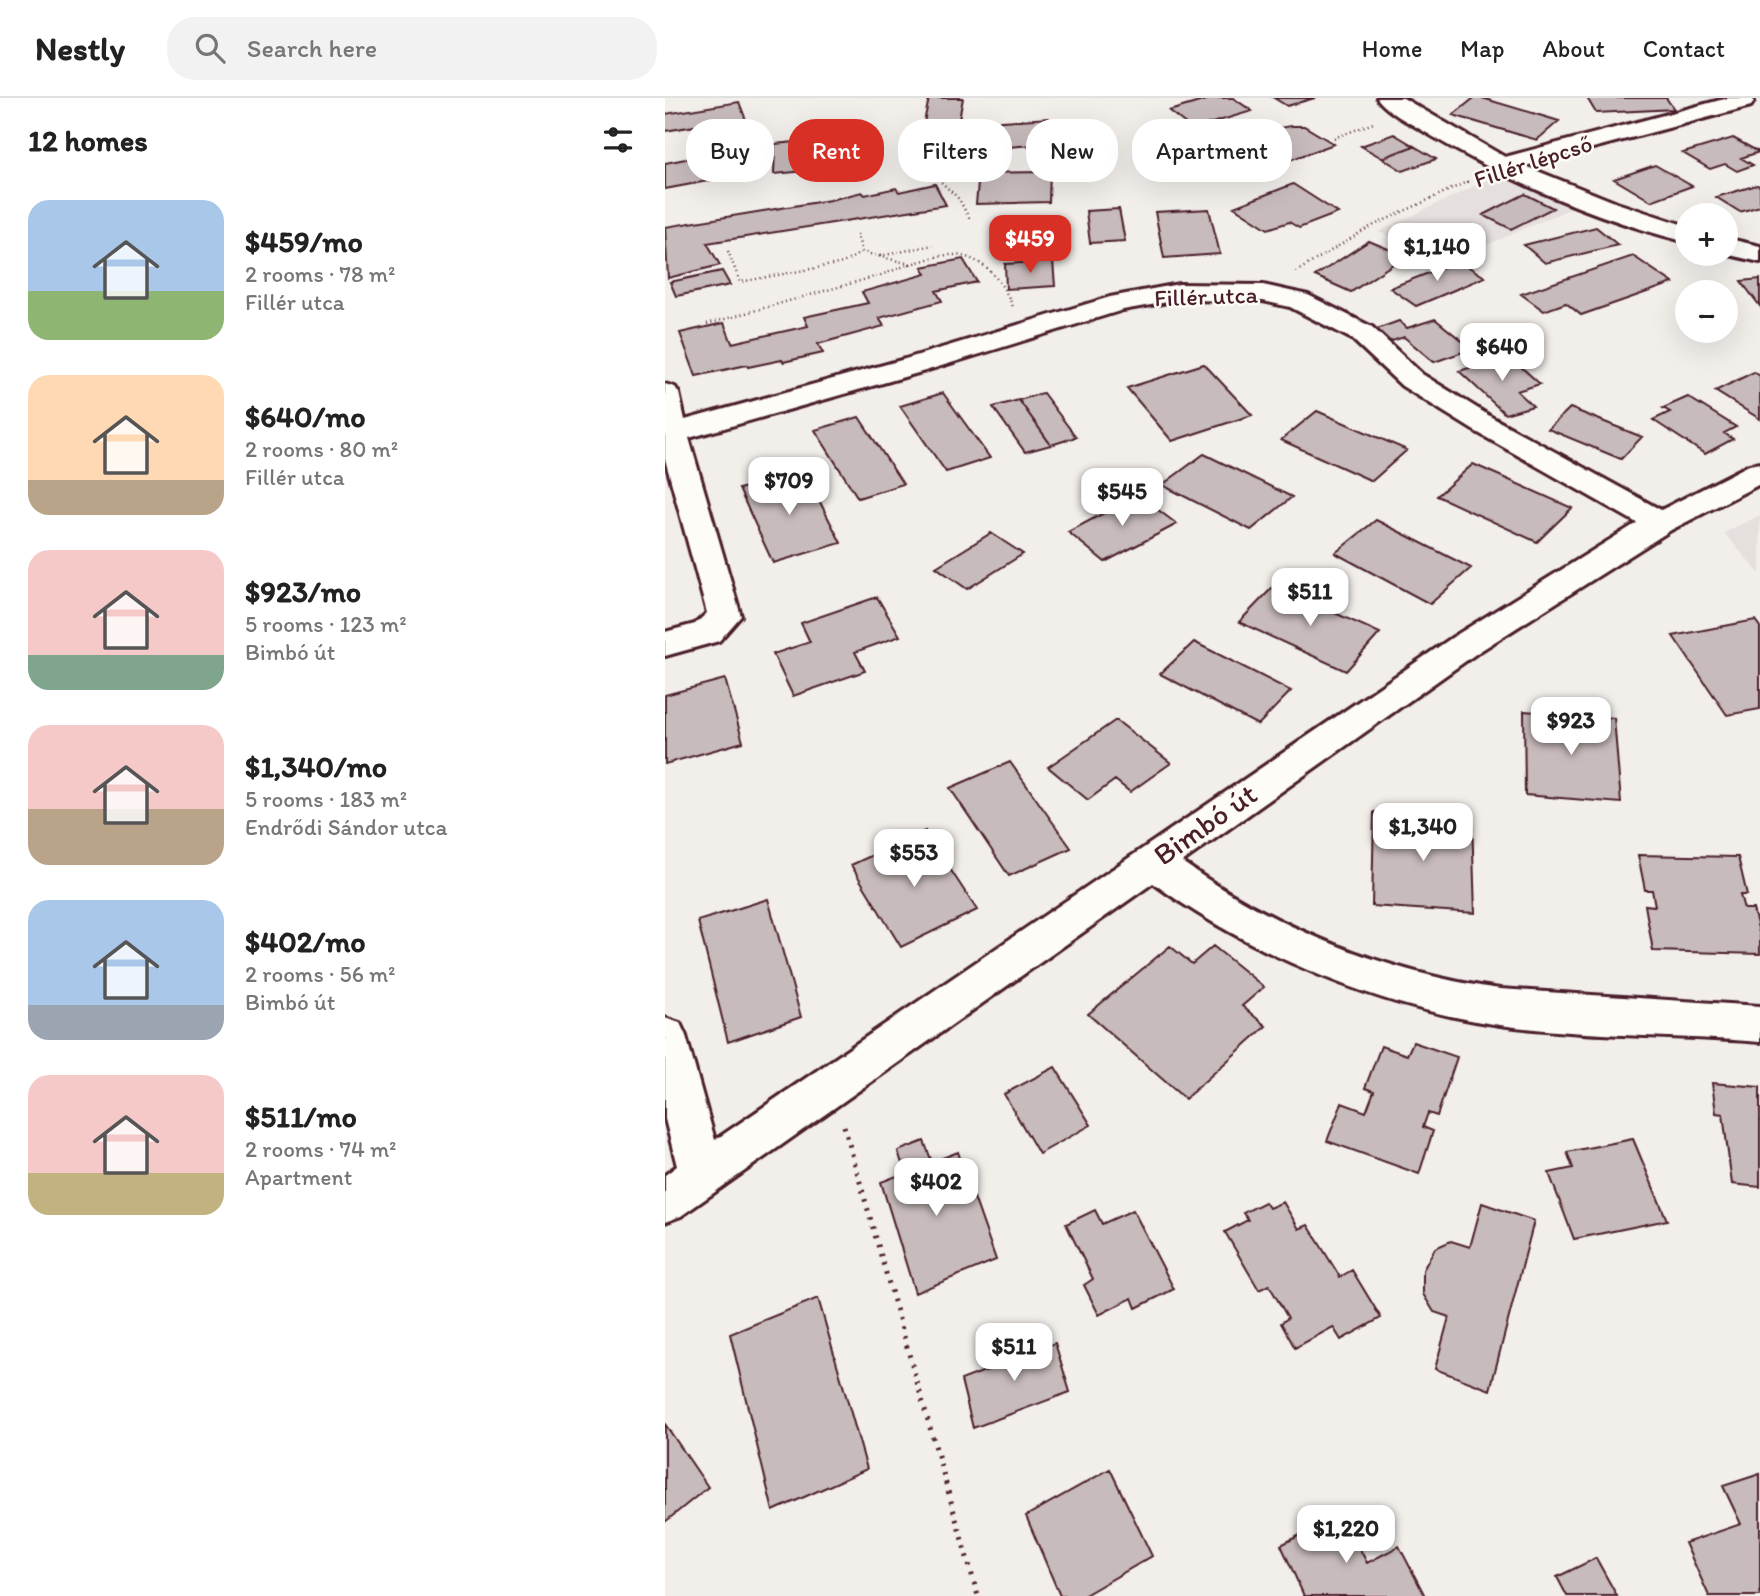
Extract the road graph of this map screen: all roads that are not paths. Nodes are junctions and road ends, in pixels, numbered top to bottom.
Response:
1 (1746, 102) edge
2 (1397, 104) edge
3 (1503, 165) junction
4 (1675, 230) edge
5 (1738, 249) edge
6 (1760, 254) edge
7 (665, 393) edge
8 (669, 435) edge
9 (1760, 472) edge
10 (1660, 523) junction
11 (665, 643) edge
12 (1151, 861) junction
13 (1760, 1024) edge
14 (665, 1036) edge
15 (702, 1175) junction
16 (665, 1201) edge

1 - 3 street, Fillér lépcső
2 - 3 street
3 - 4 street
5 - 6 street
7 - 8 street
8 - 10 street, Fillér utca
8 - 11 street
9 - 10 street, Bimbó út
10 - 12 street, Bimbó út
12 - 13 street
12 - 15 street, Bimbó út
14 - 15 street
15 - 16 street, Bimbó út

